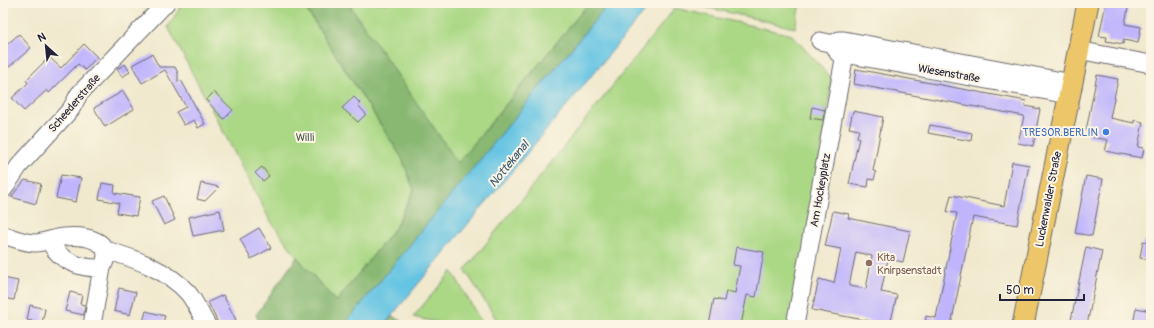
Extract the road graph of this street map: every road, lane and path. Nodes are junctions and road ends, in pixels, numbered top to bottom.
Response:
1 (1088, 3) edge
2 (163, 7) edge
3 (833, 46) joint
4 (1078, 50) junction
5 (1151, 64) edge
6 (1070, 89) junction
7 (3, 190) edge
8 (3, 235) edge
9 (50, 241) junction
10 (106, 250) junction
11 (102, 268) junction
12 (92, 325) edge
13 (206, 325) edge
14 (795, 325) edge
15 (1023, 325) edge

1 - 4 main road, Luckenwalder Straße
2 - 7 street, Scheederstraße
3 - 6 street, Wiesenstraße
3 - 14 street, Am Hockeyplatz
4 - 5 street
4 - 6 main road, Luckenwalder Straße
6 - 15 main road, Luckenwalder Straße
8 - 9 street
9 - 10 street
9 - 11 street
10 - 11 street
10 - 13 street
11 - 12 street

